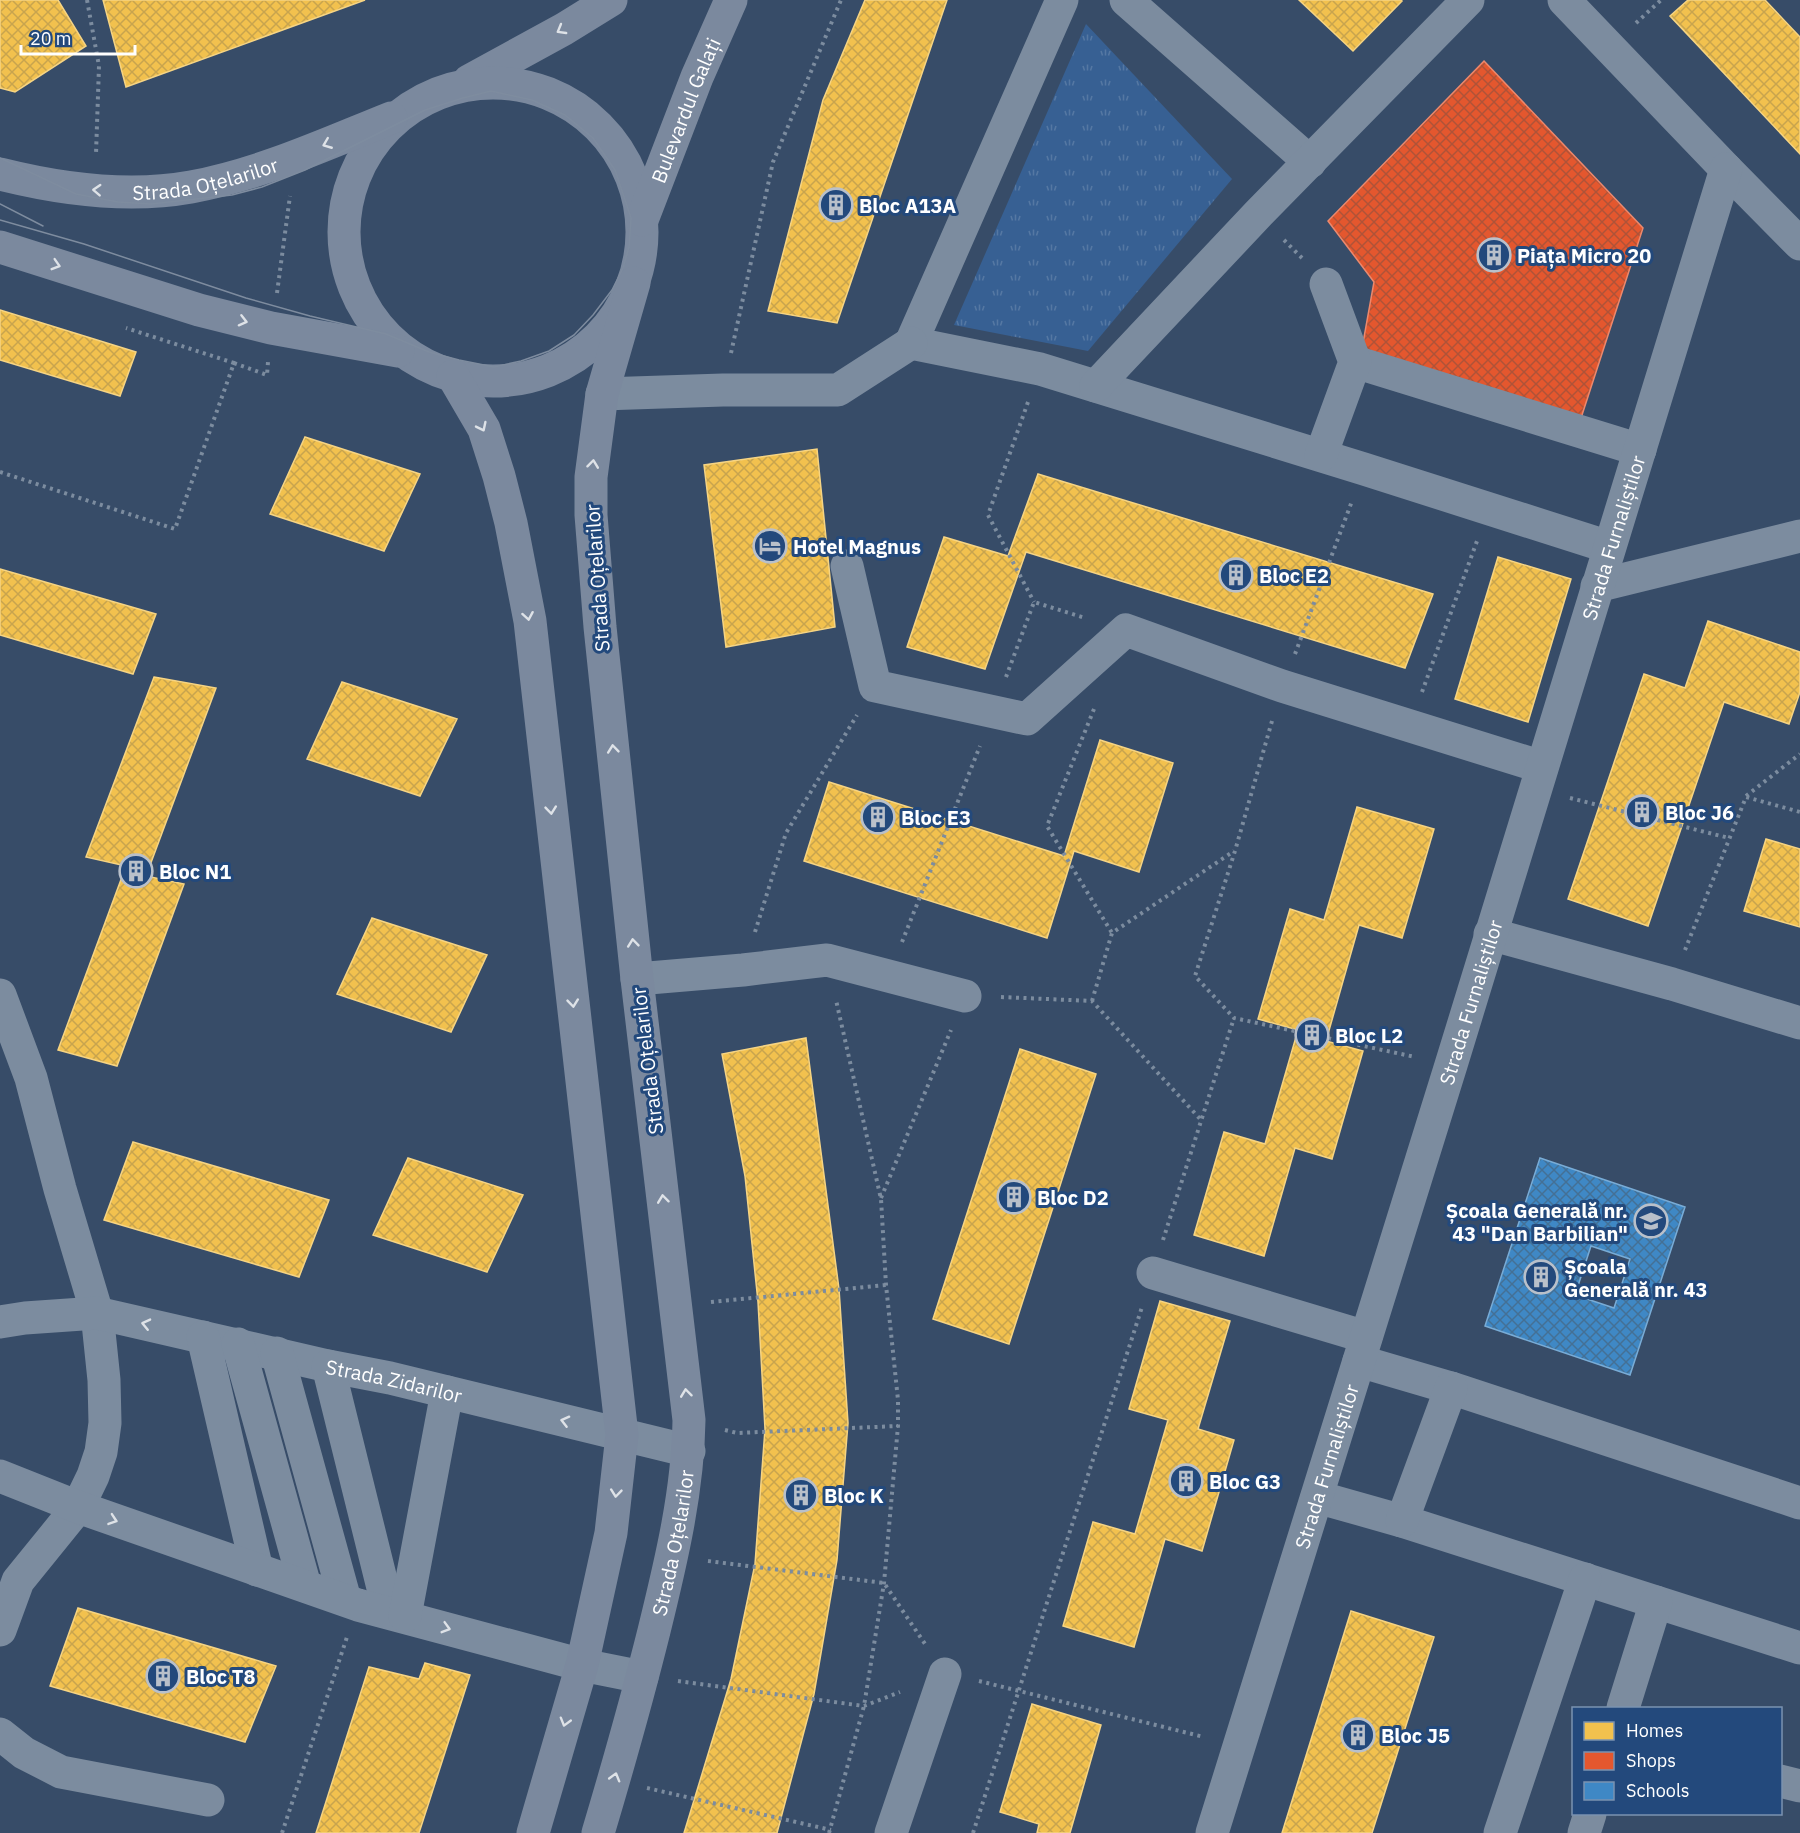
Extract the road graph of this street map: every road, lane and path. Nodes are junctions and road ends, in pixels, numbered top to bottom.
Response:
1 (87, 0) edge
2 (611, 0) edge
3 (731, 0) edge
4 (841, 0) edge
5 (1062, 0) edge
6 (1126, 0) edge
7 (1468, 0) edge
8 (1564, 0) edge
9 (464, 84) junction
10 (401, 114) junction
11 (293, 158) junction
12 (1310, 162) junction
13 (1726, 170) junction
14 (0, 174) edge
15 (95, 191) junction
16 (1259, 213) junction
17 (642, 220) junction
18 (1800, 244) edge
19 (0, 247) edge
20 (634, 283) junction
21 (1326, 284) joint
22 (122, 327) dead end
23 (271, 328) junction
24 (911, 343) junction
25 (399, 351) junction
26 (1355, 362) junction
27 (234, 363) junction
28 (1040, 369) junction
29 (453, 376) junction
30 (1096, 386) junction
31 (723, 390) junction
32 (602, 394) junction
33 (1640, 450) junction
34 (1321, 455) junction
35 (0, 472) edge
36 (1489, 508) junction
37 (1800, 536) edge
38 (1609, 548) junction
39 (847, 566) dead end
40 (1596, 586) junction
41 (1034, 602) junction
42 (1126, 630) junction
43 (875, 686) junction
44 (1095, 706) dead end
45 (993, 712) junction
46 (1410, 726) junction
47 (1800, 754) edge
48 (1539, 778) junction
49 (1746, 797) junction
50 (1800, 812) edge
51 (1730, 838) junction
52 (1112, 933) junction
53 (1490, 934) junction
54 (827, 960) junction
55 (743, 970) junction
56 (889, 976) junction
57 (637, 979) junction
58 (1672, 984) junction
59 (0, 995) edge
60 (965, 996) junction
61 (1092, 1001) junction
62 (1234, 1018) junction
63 (1800, 1023) edge
64 (1451, 1065) junction
65 (1202, 1121) junction
66 (881, 1199) junction
67 (1153, 1273) junction
68 (886, 1285) junction
69 (675, 1306) junction
70 (97, 1313) junction
71 (0, 1322) edge
72 (203, 1337) junction
73 (238, 1344) junction
74 (1363, 1349) junction
75 (277, 1353) junction
76 (328, 1366) junction
77 (1451, 1388) junction
78 (447, 1392) junction
79 (898, 1426) junction
80 (622, 1435) junction
81 (689, 1436) junction
82 (0, 1476) edge
83 (1317, 1497) junction
84 (1800, 1503) edge
85 (78, 1507) junction
86 (1402, 1521) junction
87 (257, 1570) junction
88 (1585, 1579) junction
89 (305, 1586) junction
90 (1656, 1602) junction
91 (374, 1608) junction
92 (0, 1630) edge
93 (1800, 1648) edge
94 (582, 1665) junction
95 (945, 1674) joint
96 (642, 1677) junction
97 (864, 1706) junction
98 (1623, 1707) edge
99 (0, 1734) edge
100 (614, 1780) junction
101 (1782, 1782) edge
102 (1800, 1786) edge
103 (208, 1800) dead end
104 (1590, 1815) edge
105 (830, 1831) edge
106 (282, 1833) edge
107 (533, 1833) edge
108 (598, 1833) edge
109 (891, 1833) edge
110 (973, 1833) edge
111 (1212, 1833) edge
112 (1500, 1833) edge
113 (1584, 1833) edge

1 - 15 path
2 -> 9 main road
3 - 17 main road, Bulevardul Galați
4 - 31 path
5 - 24 street
6 - 12 street
7 - 12 street
8 - 13 street
9 - 10 main road
9 - 17 main road
10 -> 11 main road, Strada Oțelarilor
10 - 25 main road
11 -> 15 main road, Strada Oțelarilor
11 - 23 path
12 - 16 street
13 - 18 street
13 - 33 street, Strada Furnaliștilor
14 - 15 main road, Strada Oțelarilor
16 - 21 path
16 - 30 street
17 - 20 main road
19 -> 23 main road
20 - 29 main road
20 - 32 main road, Strada Oțelarilor
21 - 26 street
22 - 27 path
23 - 25 main road
23 - 27 path
24 - 28 street
24 - 31 street
25 - 29 main road
26 - 33 street
26 - 34 street
27 - 35 path
28 - 30 street
28 - 41 path
29 -> 80 main road
30 - 34 street
31 - 32 street
57 -> 32 main road, Strada Oțelarilor
33 - 38 street, Strada Furnaliștilor
34 - 36 street
36 - 38 street
36 - 46 path
37 - 40 street
38 - 40 street, Strada Furnaliștilor
39 - 43 street
40 - 48 street, Strada Furnaliștilor
41 - 42 path
41 - 45 path
42 - 45 street
42 - 46 street
43 - 45 street
43 - 55 path
44 - 52 path
45 - 56 path
46 - 48 street
47 - 49 path
48 - 51 path
48 - 53 street, Strada Furnaliștilor
49 - 50 path
49 - 51 path
51 - 58 path
52 - 61 path
52 - 62 path
53 - 58 street
53 - 64 street, Strada Furnaliștilor
54 - 55 street
54 - 56 street
54 - 66 path
55 - 57 street
56 - 60 street
69 -> 57 main road, Strada Oțelarilor
58 - 63 street
59 - 70 street
60 - 61 path
60 - 66 path
61 - 65 path
62 - 64 path
62 - 65 path
64 - 74 street, Strada Furnaliștilor
65 - 67 path
66 - 68 path
67 - 74 street
67 - 110 path
68 - 69 path
68 - 79 path
81 -> 69 main road, Strada Oțelarilor
70 - 71 street, Strada Zidarilor
72 -> 70 street, Strada Zidarilor
70 - 85 street
72 - 73 street, Strada Zidarilor
72 - 87 street
73 - 75 street, Strada Zidarilor
73 - 89 street
74 - 77 street
74 - 83 street, Strada Furnaliștilor
75 - 76 street, Strada Zidarilor
75 - 91 street
76 - 78 street, Strada Zidarilor
76 - 91 street
77 - 84 street
77 - 86 street
80 -> 78 street, Strada Zidarilor
78 - 91 street
79 - 81 path
79 - 97 path
80 - 81 street, Strada Zidarilor
80 -> 94 main road
81 - 96 main road, Strada Oțelarilor
82 - 85 street
83 - 86 street
83 - 111 street, Strada Furnaliștilor
85 -> 87 street
85 - 92 street
86 - 88 street
87 - 89 street
88 - 90 street
88 - 112 street
89 - 91 street
90 - 93 street
90 - 98 street
91 -> 94 street
91 - 106 path
94 - 96 street
94 -> 107 main road
95 - 97 path
95 - 109 street
96 - 97 path
100 -> 96 main road, Strada Oțelarilor
97 - 105 path
99 - 103 street
100 - 105 path
100 - 108 main road, Strada Oțelarilor
101 - 102 street
104 - 113 street

